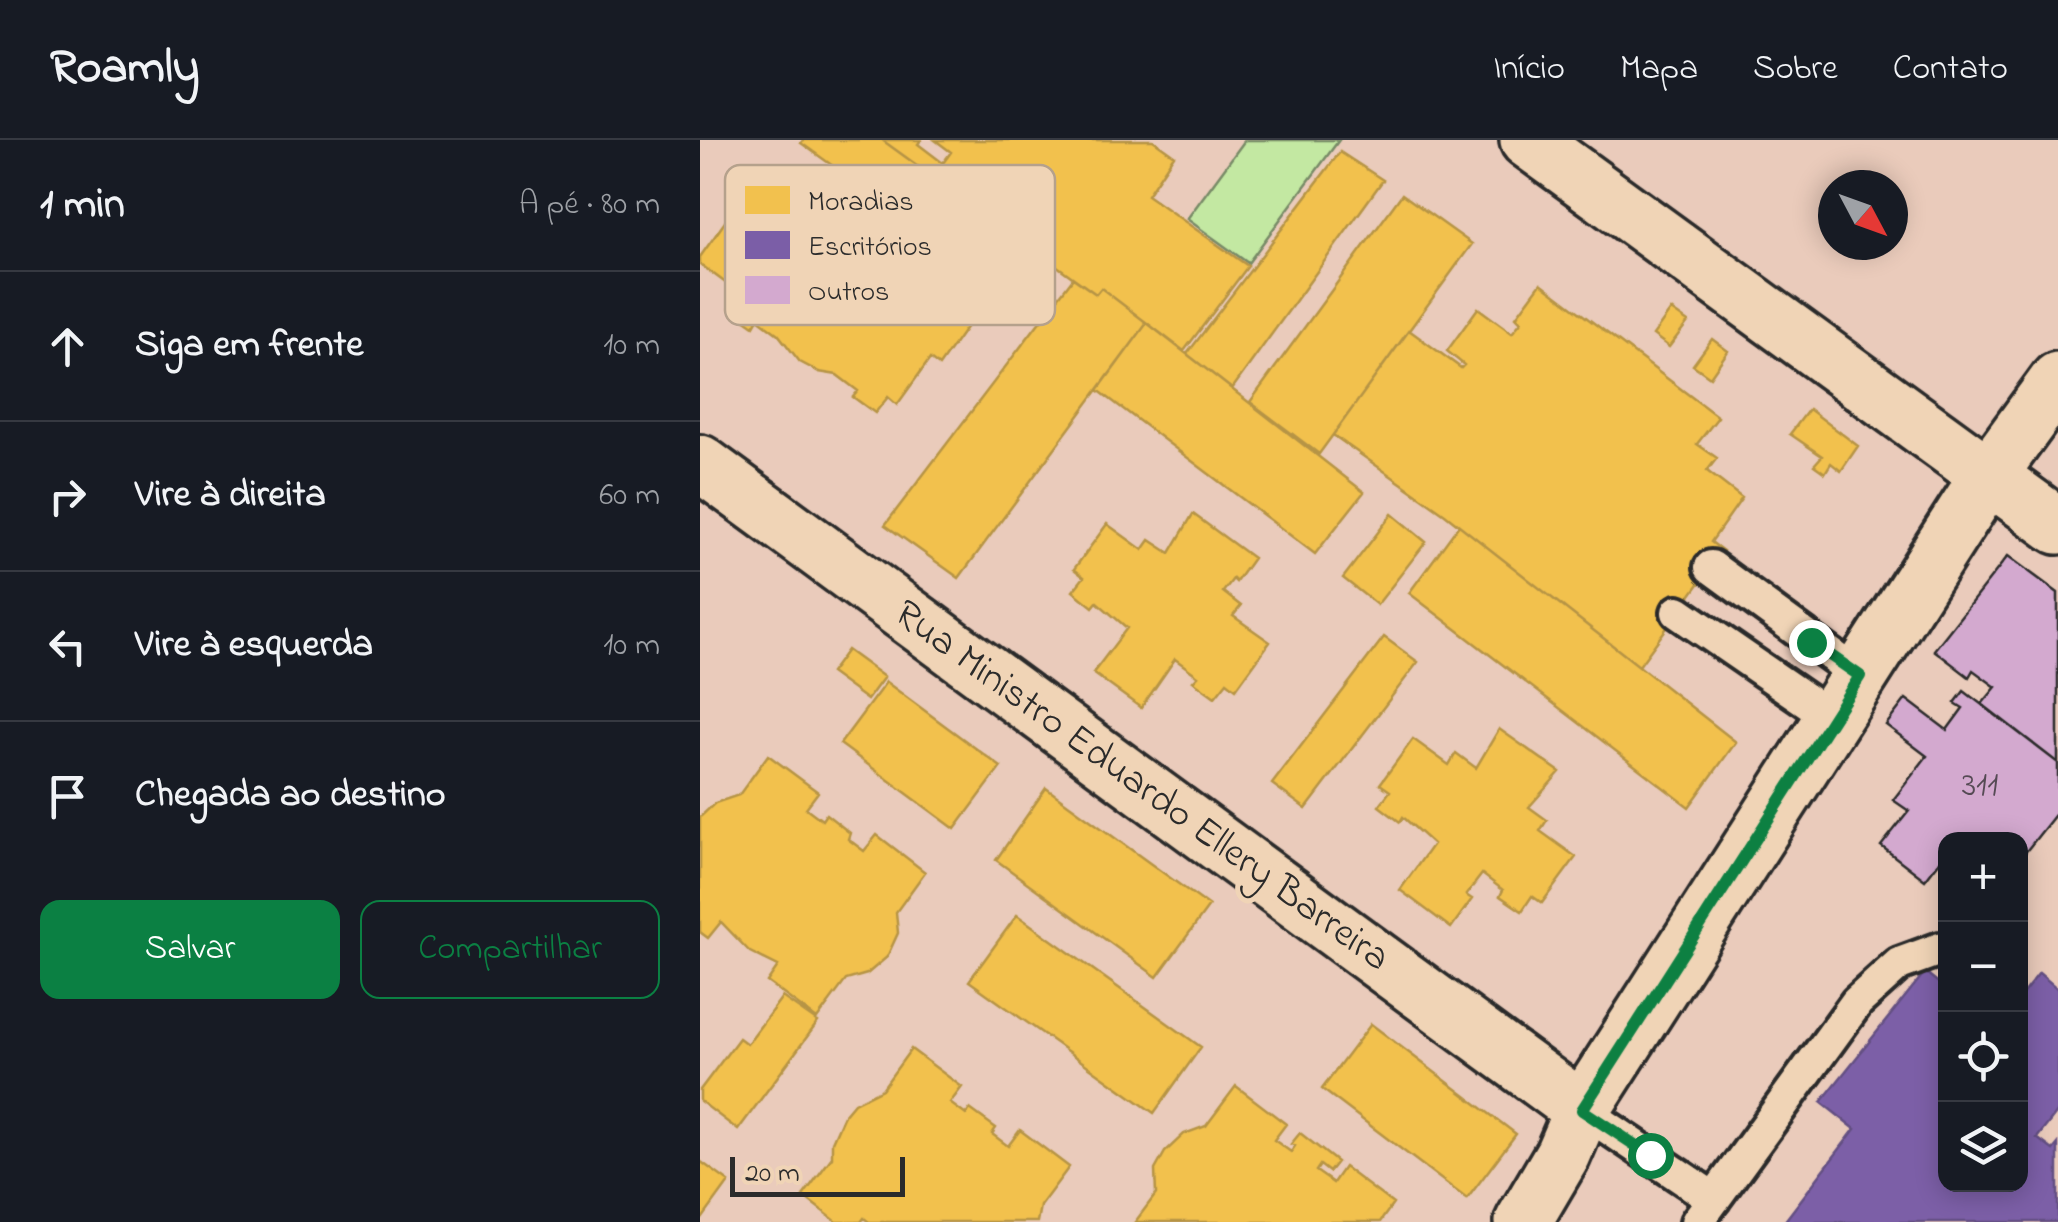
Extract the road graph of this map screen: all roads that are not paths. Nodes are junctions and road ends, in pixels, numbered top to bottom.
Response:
1 (1528, 140) edge
2 (2058, 380) edge
3 (700, 463) edge
4 (1988, 476) junction
5 (2058, 526) edge
6 (1711, 568) dead end
7 (1678, 612) dead end
8 (1846, 697) junction
9 (1938, 949) edge
10 (1582, 1110) junction
11 (1706, 1210) edge
12 (1523, 1222) edge

1 - 4 street
2 - 4 street
3 - 10 street, Rua Ministro Eduardo Ellery Barreira
4 - 5 street
4 - 8 street
6 - 8 lane
7 - 8 lane
8 - 10 street
9 - 11 lane
10 - 11 lane
10 - 12 street

